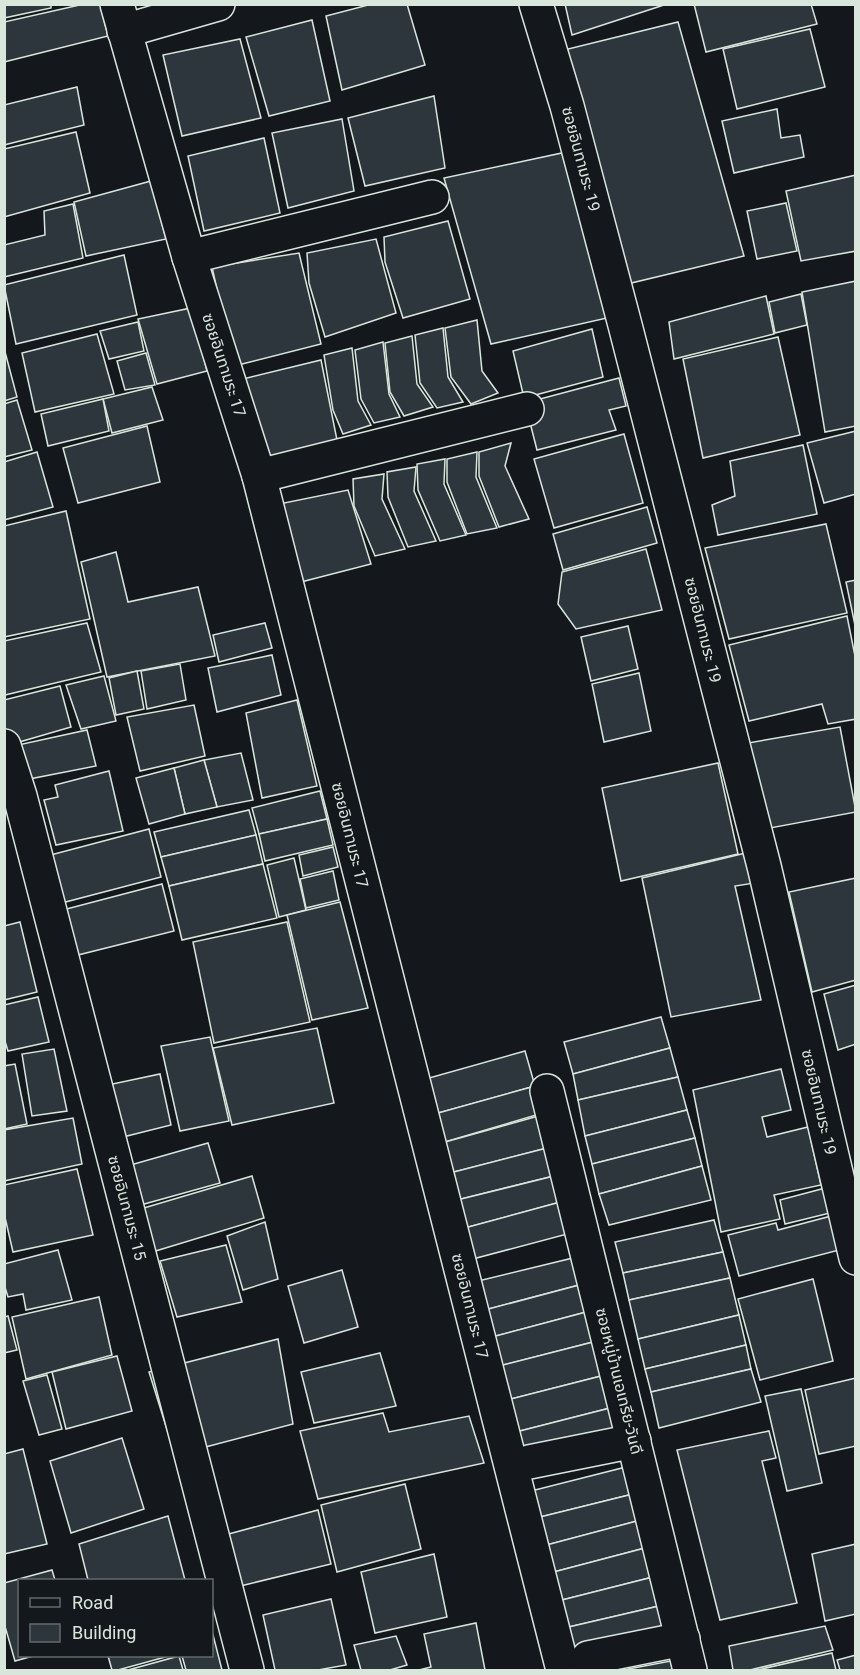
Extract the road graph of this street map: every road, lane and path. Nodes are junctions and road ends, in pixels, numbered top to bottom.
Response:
1 (218, 4) edge
2 (536, 4) edge
3 (121, 18) edge
4 (432, 197) dead end
5 (189, 257) junction
6 (527, 409) dead end
7 (259, 476) junction
8 (4, 746) edge
9 (547, 1091) dead end
10 (855, 1258) edge
11 (634, 1441) junction
12 (529, 1462) dead end
13 (686, 1655) edge
14 (575, 1664) edge
15 (247, 1671) edge

1 - 3 street
2 - 10 street, ซอยอินทามระ 19
3 - 5 street, ซอยอินทามระ 17
4 - 5 street
5 - 7 street, ซอยอินทามระ 17
6 - 7 street
7 - 14 street, ซอยอินทามระ 17
8 - 15 street, ซอยอินทามระ 15
9 - 11 street, ซอยหมู่บ้านเอเทรีย-วันดี
11 - 12 street
11 - 13 street, ซอยหมู่บ้านเอเทรีย-วันดี
13 - 14 street

